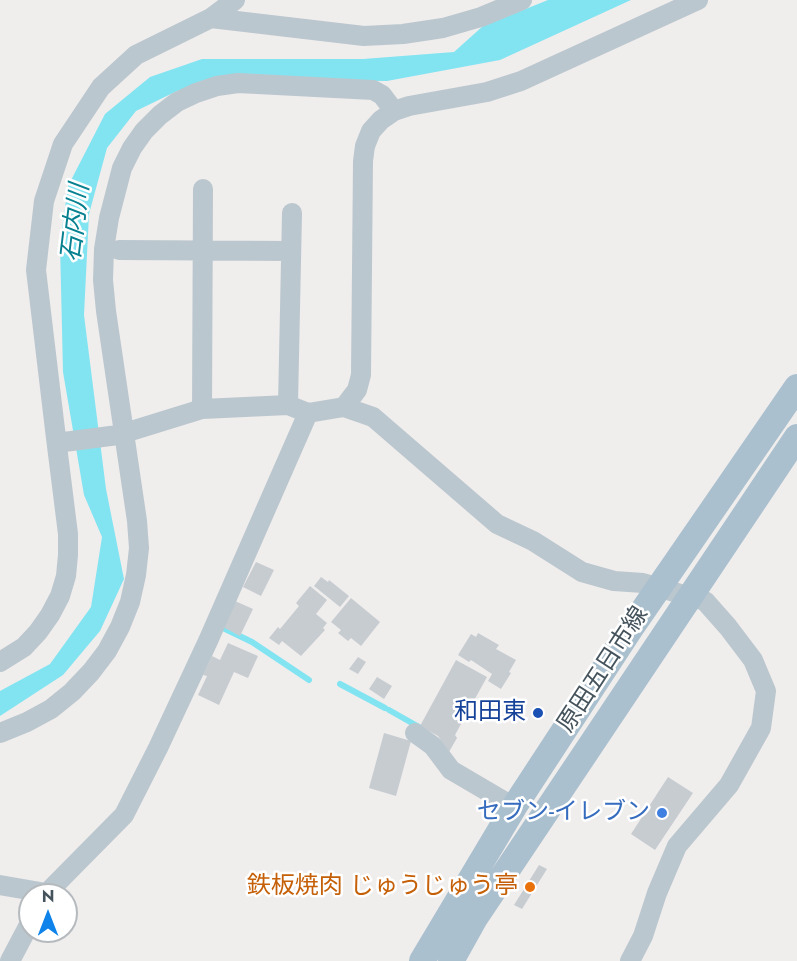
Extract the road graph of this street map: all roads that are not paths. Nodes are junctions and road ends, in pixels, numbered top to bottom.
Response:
1 (235, 0) edge
2 (522, 0) edge
3 (698, 0) edge
4 (211, 18) junction
5 (394, 111) junction
6 (203, 189) dead end
7 (292, 213) dead end
8 (119, 250) dead end
9 (203, 250) junction
10 (291, 251) junction
11 (797, 387) edge
12 (288, 405) junction
13 (344, 407) junction
14 (202, 410) junction
15 (308, 413) junction
16 (122, 434) junction
17 (797, 437) edge
18 (60, 440) junction
19 (659, 588) junction
20 (690, 596) junction
21 (0, 662) edge
22 (0, 733) edge
23 (415, 733) dead end
24 (514, 807) junction
25 (56, 883) edge
26 (0, 885) edge
27 (18, 889) edge
28 (19, 943) edge
29 (10, 961) edge
30 (422, 961) edge
31 (451, 961) edge
32 (630, 961) edge

1 - 4 street
2 - 4 street
3 - 5 street
4 - 18 street
5 - 13 street
5 - 16 street
6 - 9 street
7 - 10 street
8 - 9 street
9 - 10 street
9 - 14 street
10 - 12 street
11 - 19 main road, 原田五日市線
12 - 14 street
12 - 15 street
13 - 15 street
13 - 19 street
14 - 16 street
15 - 25 street
16 - 18 street
16 - 22 street
17 - 20 main road, 原田五日市線
18 - 21 street
19 - 20 street
19 - 24 main road, 原田五日市線
20 - 31 main road, 原田五日市線
20 - 32 street
23 - 24 street
24 - 30 main road, 原田五日市線
26 - 27 street
28 - 29 street

